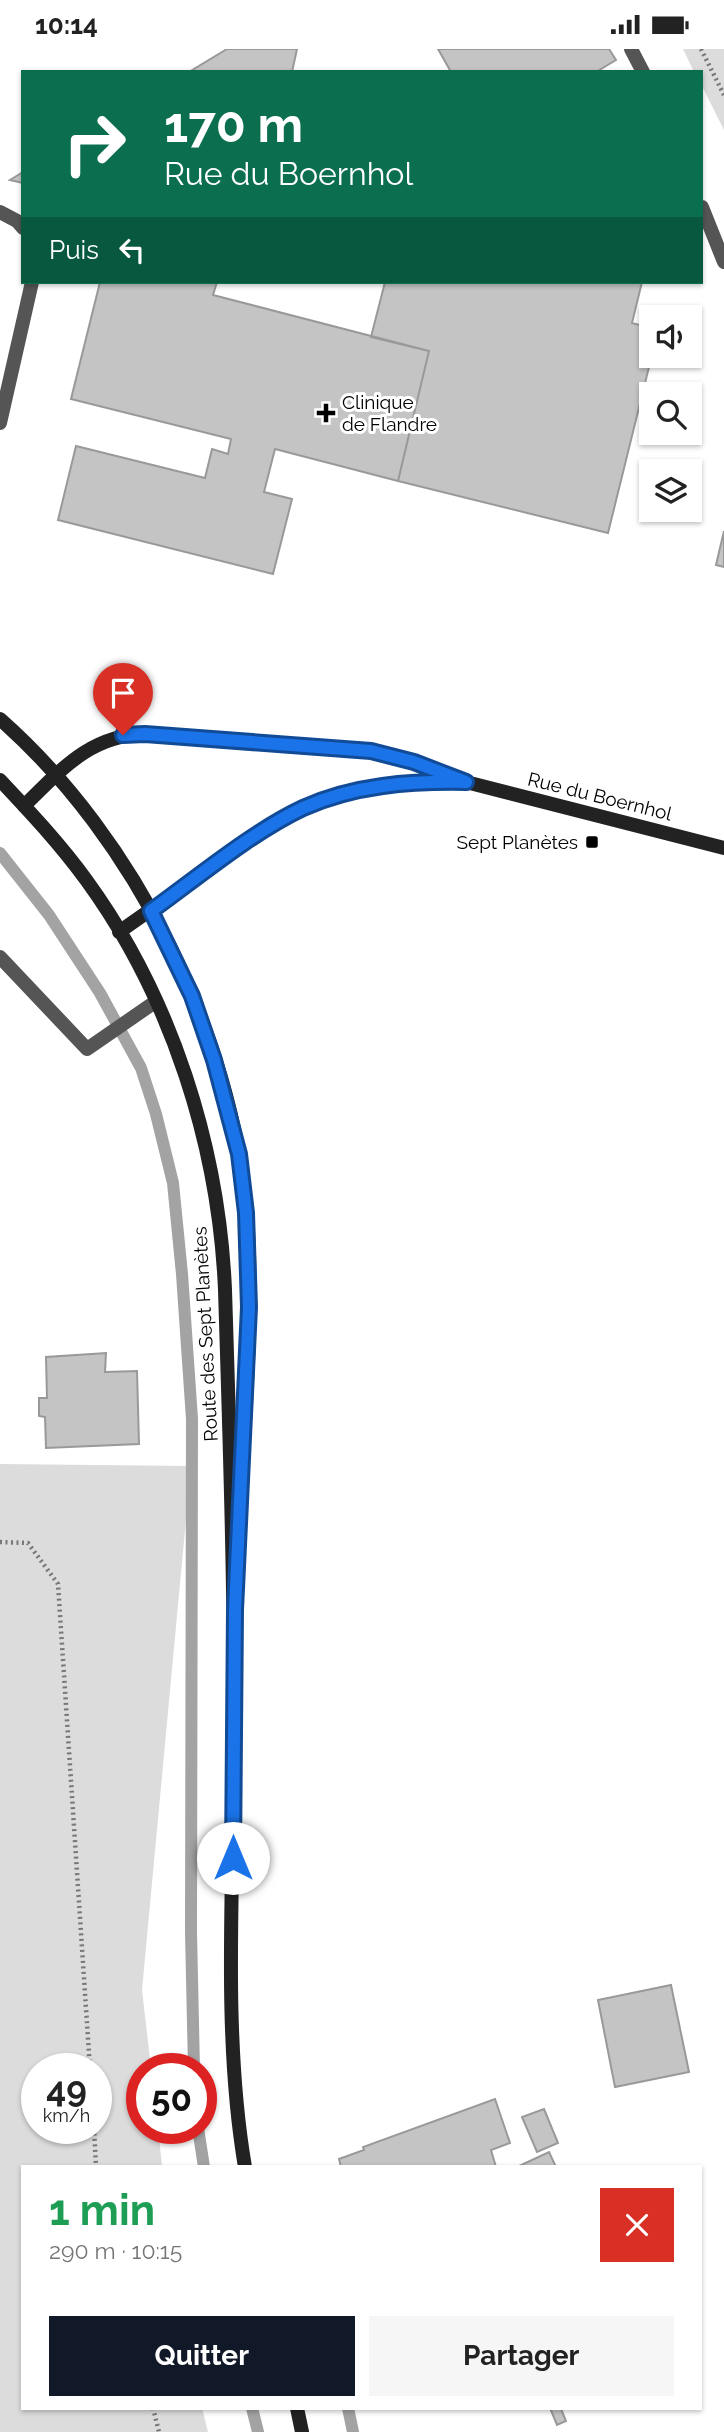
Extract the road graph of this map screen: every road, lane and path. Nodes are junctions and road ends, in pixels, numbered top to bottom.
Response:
1 (631, 49) edge
2 (701, 49) edge
3 (642, 70) edge
4 (724, 95) edge
5 (703, 210) edge
6 (0, 212) edge
7 (21, 226) edge
8 (724, 262) edge
9 (32, 284) edge
10 (0, 423) edge
11 (0, 719) edge
12 (56, 775) junction
13 (0, 781) edge
14 (466, 782) junction
15 (24, 806) junction
16 (724, 848) edge
17 (151, 911) junction
18 (119, 932) junction
19 (0, 957) edge
20 (156, 1002) junction
21 (0, 1542) edge
22 (235, 1610) junction
23 (89, 2053) edge
24 (95, 2144) edge
25 (96, 2165) edge
26 (245, 2165) edge
27 (154, 2410) edge
28 (297, 2410) edge
29 (159, 2432) edge
30 (302, 2432) edge

1 - 3 lane
2 - 4 path
5 - 8 lane
6 - 7 lane
9 - 10 lane
11 - 12 main road, Route des Sept Planètes
12 - 14 main road, Rue du Boernhol
12 - 15 main road, Rue du Boernhol
12 - 17 main road, Route des Sept Planètes
13 - 15 main road, Route des Sept Planètes
14 - 16 main road, Rue du Boernhol
14 - 17 main road, Rue du Boernhol
15 - 18 main road, Route des Sept Planètes
17 - 18 main road, Rue du Boernhol
17 - 22 main road, Route des Sept Planètes
18 - 20 main road, Route des Sept Planètes
19 - 20 lane
20 - 22 main road, Route des Sept Planètes
21 - 23 path
22 - 26 main road, Route des Sept Planètes
24 - 25 path
27 - 29 path
28 - 30 main road

